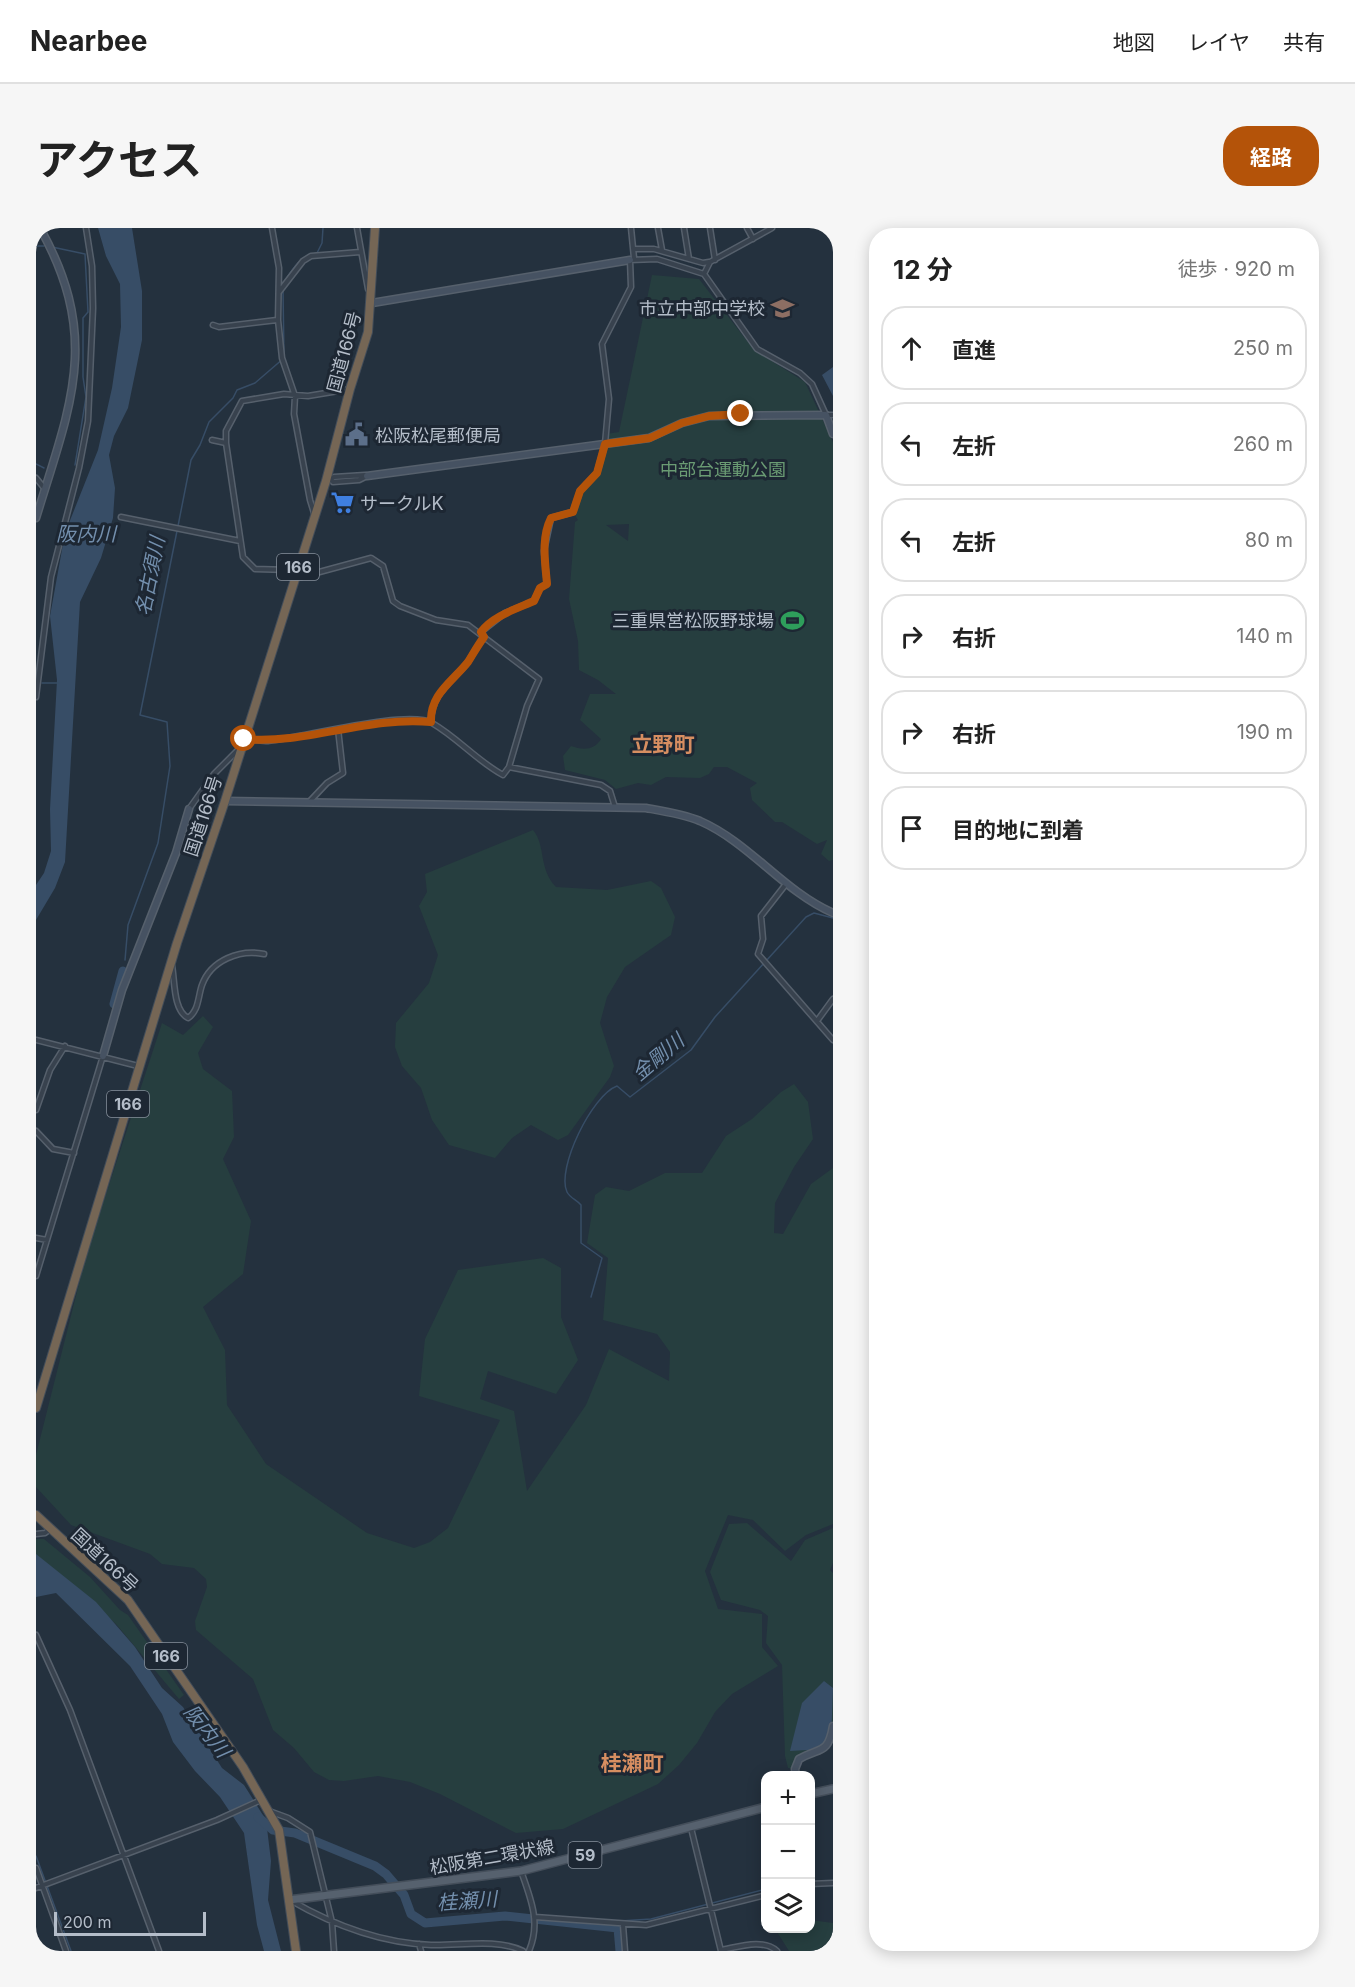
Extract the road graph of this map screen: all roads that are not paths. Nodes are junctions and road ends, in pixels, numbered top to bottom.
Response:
1 (40, 228) edge
2 (86, 228) edge
3 (272, 228) edge
4 (357, 228) edge
5 (375, 228) edge
6 (631, 228) edge
7 (658, 228) edge
8 (684, 228) edge
9 (710, 228) edge
10 (747, 228) edge
11 (772, 228) edge
12 (765, 230) edge
13 (753, 240) junction
14 (634, 249) junction
15 (662, 250) junction
16 (360, 252) junction
17 (632, 259) junction
18 (689, 259) junction
19 (713, 261) junction
20 (704, 274) junction
21 (280, 292) junction
22 (372, 299) junction
23 (278, 320) junction
24 (213, 326) dead end
25 (350, 389) junction
26 (295, 396) junction
27 (830, 415) edge
28 (833, 434) edge
29 (212, 440) dead end
30 (226, 443) junction
31 (605, 444) junction
32 (366, 476) joint
33 (36, 478) edge
34 (328, 480) junction
35 (45, 489) junction
36 (315, 514) junction
37 (121, 517) dead end
38 (36, 518) edge
39 (240, 541) junction
40 (297, 572) junction
41 (482, 635) junction
42 (36, 697) edge
43 (431, 722) junction
44 (338, 729) junction
45 (244, 739) junction
46 (240, 748) junction
47 (509, 766) junction
48 (225, 801) junction
49 (310, 802) junction
50 (615, 807) junction
51 (189, 809) joint
52 (786, 884) junction
53 (833, 914) edge
54 (264, 954) dead end
55 (171, 963) junction
56 (833, 999) edge
57 (817, 1021) junction
58 (36, 1040) edge
59 (833, 1040) edge
60 (65, 1046) junction
61 (103, 1056) junction
62 (139, 1066) junction
63 (36, 1110) edge
64 (36, 1131) edge
65 (74, 1153) junction
66 (36, 1238) edge
67 (47, 1240) junction
68 (36, 1276) edge
69 (36, 1408) edge
70 (36, 1515) edge
71 (49, 1530) junction
72 (36, 1534) edge
73 (36, 1635) edge
74 (833, 1726) edge
75 (795, 1771) edge
76 (833, 1788) edge
77 (815, 1793) edge
78 (262, 1800) junction
79 (761, 1808) edge
80 (268, 1810) junction
81 (691, 1828) junction
82 (124, 1856) junction
83 (36, 1868) edge
84 (521, 1871) junction
85 (833, 1883) edge
86 (815, 1884) edge
87 (42, 1886) junction
88 (36, 1888) edge
89 (761, 1895) edge
90 (324, 1897) junction
91 (289, 1900) junction
92 (710, 1909) junction
93 (536, 1917) junction
94 (332, 1922) junction
95 (623, 1925) junction
96 (419, 1944) junction
97 (66, 1951) edge
98 (159, 1951) edge
99 (296, 1951) edge
100 (334, 1951) edge
101 (421, 1951) edge
102 (523, 1951) edge
103 (529, 1951) edge
104 (625, 1951) edge
105 (721, 1951) edge
106 (777, 1951) edge

1 - 35 street
2 - 42 street
3 - 21 street
4 - 16 street
5 - 22 highway, 国道166号 / 166
6 - 14 street
7 - 15 street
8 - 18 street
9 - 19 street
10 - 13 street
11 - 12 street
12 - 13 street
13 - 19 street
14 - 15 street
14 - 17 street
15 - 18 street
16 - 21 street
16 - 22 street
17 - 20 street
17 - 22 street
17 - 31 street
18 - 19 street
19 - 20 street
20 - 27 street
21 - 23 street
22 - 25 highway, 国道166号 / 166
23 - 24 street
23 - 26 street
25 - 26 street
25 - 34 highway, 国道166号 / 166
26 - 30 street
26 - 36 street
27 - 28 street
27 - 31 street
29 - 30 street
30 - 39 street
31 - 32 street
31 - 41 street
32 - 34 street
33 - 35 street
34 - 36 highway, 国道166号 / 166
35 - 38 street
36 - 40 highway, 国道166号 / 166
37 - 39 street
39 - 40 street
40 - 41 street
40 - 45 highway, 国道166号 / 166
41 - 43 street
41 - 47 street
43 - 44 street
43 - 47 street
44 - 45 street
44 - 49 street
45 - 46 highway, 国道166号 / 166
46 - 48 highway, 国道166号 / 166
46 - 51 street
47 - 50 street
48 - 49 street
48 - 55 highway, 国道166号 / 166
49 - 50 street
50 - 52 street
51 - 61 street
52 - 53 street
52 - 57 street
54 - 55 street
55 - 62 highway, 国道166号 / 166
56 - 57 street
57 - 59 street
58 - 60 street
60 - 61 street
60 - 63 street
61 - 62 street
61 - 65 street
62 - 69 highway, 国道166号 / 166
64 - 65 street
65 - 67 street
66 - 67 street
67 - 68 street
70 - 71 highway, 国道166号 / 166
71 - 72 street
71 - 78 highway, 国道166号 / 166
73 - 82 street
74 - 75 street
76 - 77 main road
78 - 80 highway, 国道166号 / 166
78 - 82 street
79 - 81 main road, 松阪第二環状線 / 59
80 - 90 street
80 - 91 highway, 国道166号 / 166
81 - 84 main road, 松阪第二環状線 / 59
81 - 92 street
82 - 87 street
82 - 98 street
83 - 87 street
84 - 90 main road, 松阪第二環状線 / 59
84 - 93 street
85 - 86 street
87 - 88 street
87 - 97 street
89 - 92 street
90 - 91 main road, 松阪第二環状線 / 59
90 - 94 street
91 - 94 street
91 - 99 highway, 国道166号 / 166
92 - 95 street
92 - 105 street
93 - 95 street
93 - 103 street
94 - 96 street
94 - 100 street
95 - 104 street
96 - 101 street
96 - 102 street
105 - 106 street

